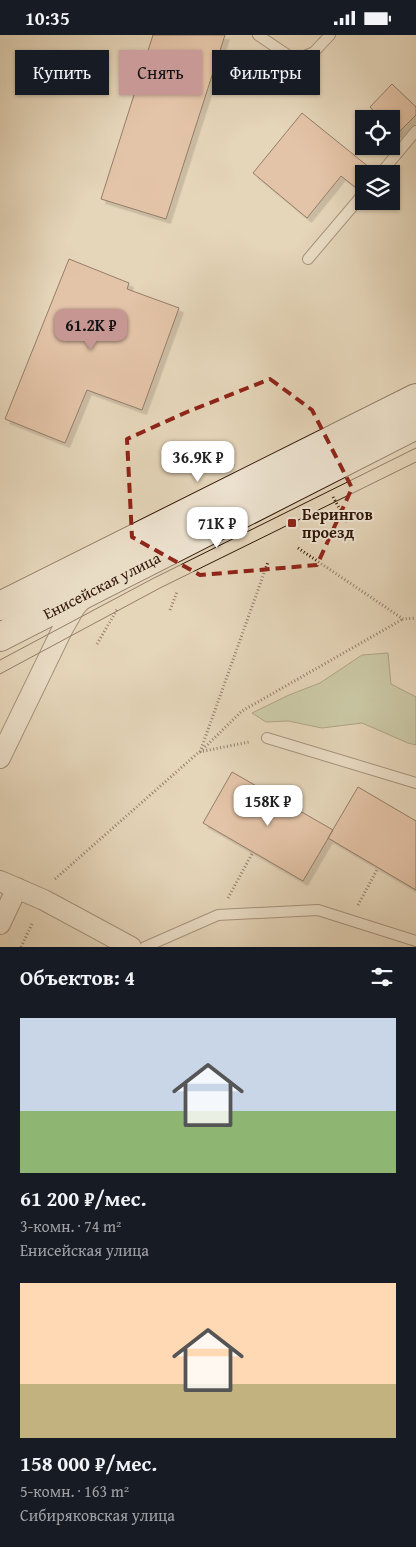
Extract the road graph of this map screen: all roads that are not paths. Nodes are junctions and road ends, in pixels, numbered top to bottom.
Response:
1 (258, 35) edge
2 (330, 35) edge
3 (416, 131) edge
4 (388, 165) edge
5 (355, 204) edge
6 (308, 259) dead end
7 (416, 398) edge
8 (416, 425) edge
9 (93, 588) junction
10 (0, 606) edge
11 (0, 637) edge
12 (267, 738) road end
13 (0, 758) edge
14 (416, 783) edge
15 (9, 885) edge
16 (0, 924) edge
17 (416, 941) edge
18 (131, 947) edge
19 (145, 947) edge

1 - 2 lane
3 - 4 lane
5 - 6 lane
7 - 10 main road, Енисейская улица
8 - 9 main road, Енисейская улица
9 - 11 main road, Енисейская улица
9 - 13 street
12 - 14 lane
15 - 16 street
15 - 18 street
17 - 19 lane

